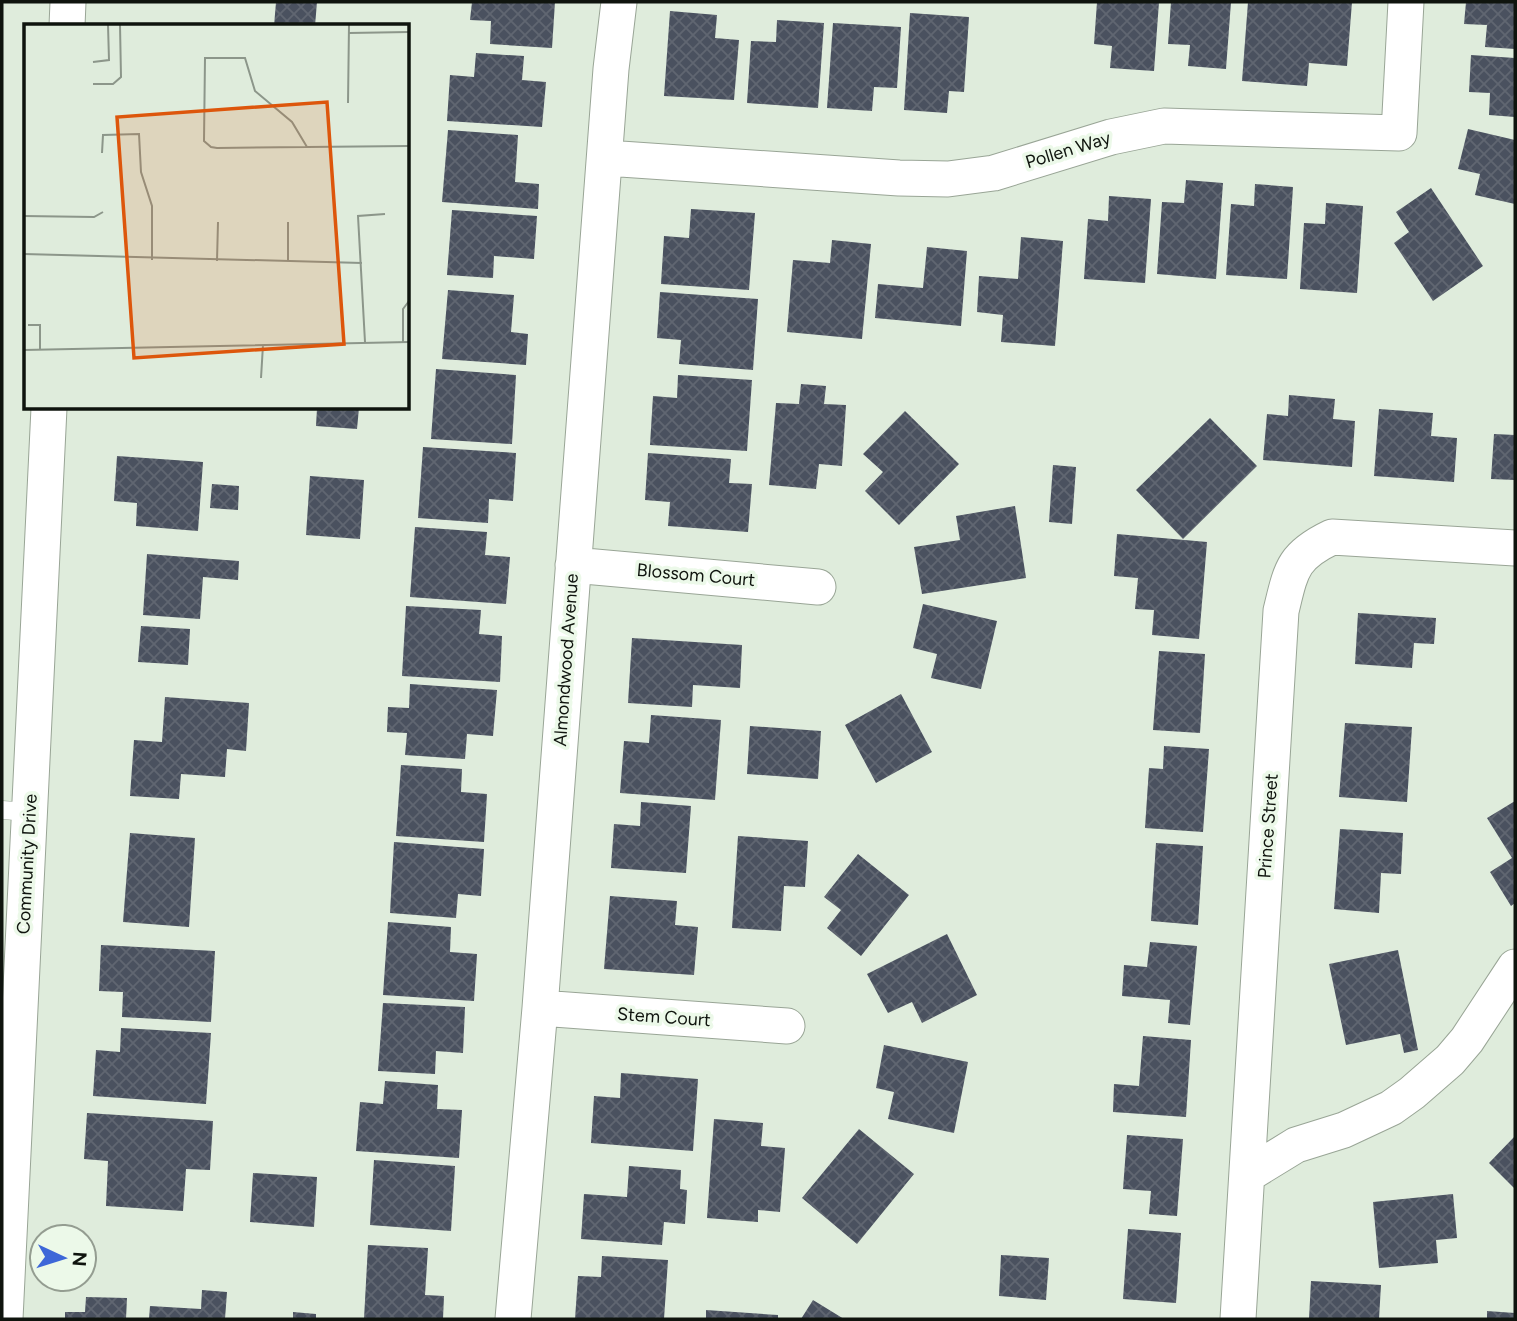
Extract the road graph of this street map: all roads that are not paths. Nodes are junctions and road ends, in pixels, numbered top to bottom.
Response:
1 (68, 2) edge
2 (619, 2) edge
3 (1406, 2) edge
4 (67, 24) edge
5 (606, 158) junction
6 (49, 410) edge
7 (1515, 548) edge
8 (573, 565) junction
9 (818, 587) dead end
10 (16, 811) edge
11 (1515, 967) edge
12 (540, 1008) junction
13 (787, 1026) dead end
14 (1247, 1175) junction
15 (5, 1319) edge
16 (513, 1319) edge
17 (1238, 1319) edge

1 - 4 street
2 - 5 street, Almondwood Avenue
3 - 5 street, Pollen Way
5 - 8 street, Almondwood Avenue
6 - 10 street, Community Drive
7 - 14 street, Prince Street
8 - 9 street, Blossom Court
8 - 12 street, Almondwood Avenue
10 - 15 street, Community Drive
11 - 14 street
12 - 13 street, Stem Court
12 - 16 street, Almondwood Avenue
14 - 17 street, Prince Street

